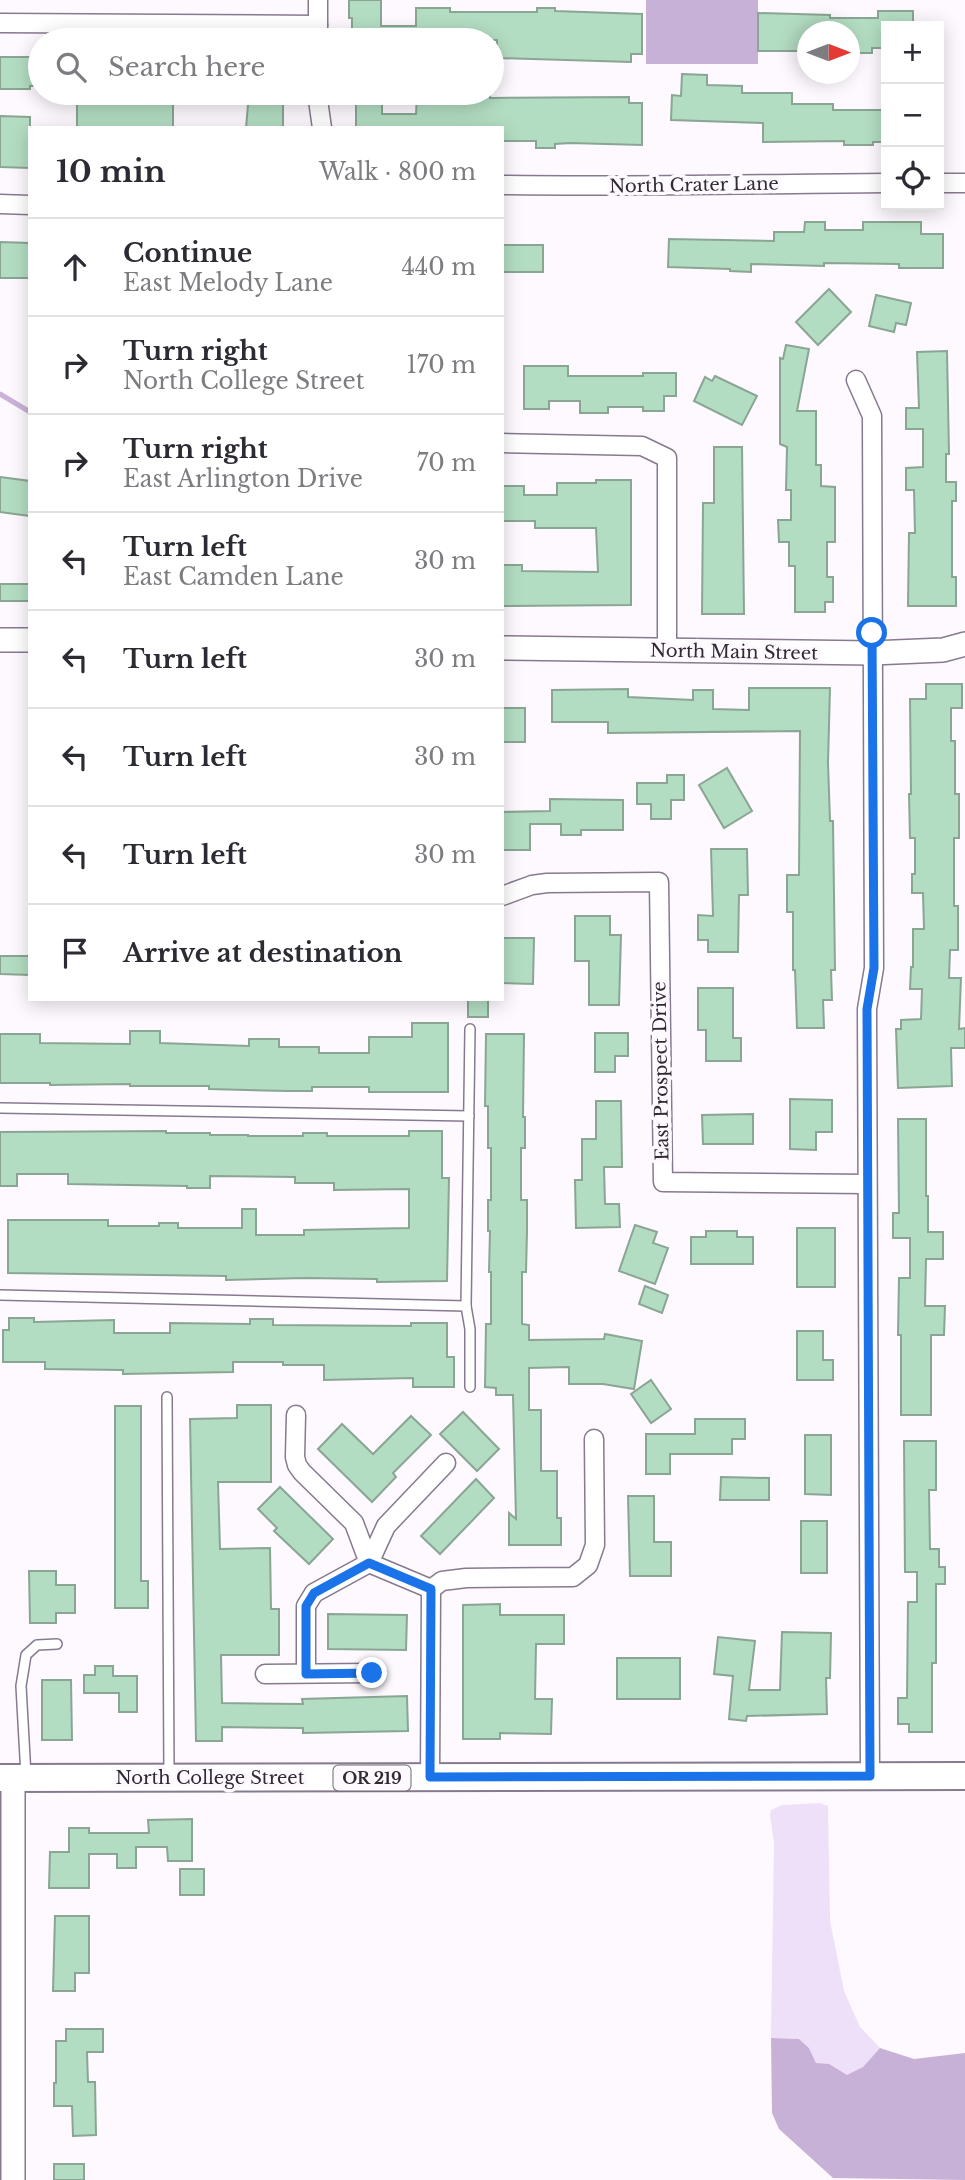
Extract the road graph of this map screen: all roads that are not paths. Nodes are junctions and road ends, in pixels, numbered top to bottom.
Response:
1 (318, 0) edge
2 (0, 23) edge
3 (159, 28) edge
4 (318, 28) edge
5 (319, 105) edge
6 (322, 126) edge
7 (881, 183) edge
8 (944, 183) edge
9 (965, 183) edge
10 (504, 185) edge
11 (0, 204) edge
12 (28, 205) edge
13 (856, 380) dead end
14 (504, 443) edge
15 (0, 640) edge
16 (28, 640) edge
17 (965, 644) edge
18 (504, 648) edge
19 (667, 652) junction
20 (872, 653) junction
21 (504, 896) edge
22 (470, 1029) dead end
23 (0, 1108) edge
24 (469, 1116) junction
25 (867, 1184) junction
26 (0, 1295) edge
27 (466, 1306) junction
28 (470, 1387) dead end
29 (167, 1397) dead end
30 (296, 1415) dead end
31 (594, 1439) dead end
32 (446, 1463) dead end
33 (369, 1563) junction
34 (431, 1589) junction
35 (57, 1644) dead end
36 (372, 1673) dead end
37 (265, 1674) dead end
38 (306, 1674) junction
39 (870, 1776) junction
40 (965, 1776) edge
41 (430, 1777) junction
42 (13, 1778) edge
43 (169, 1778) junction
44 (13, 2180) edge

1 - 4 street
2 - 3 street
5 - 6 street
7 - 10 street, North Crater Lane
8 - 9 street
11 - 12 street
13 - 20 street
14 - 19 street
15 - 16 street
17 - 20 street, North Main Street
18 - 19 street, North Main Street
19 - 20 street, North Main Street
20 - 25 street
21 - 25 street, East Prospect Drive
22 - 24 lane
23 - 24 lane
24 - 27 lane
25 - 39 street
26 - 27 lane
27 - 28 lane
29 - 43 lane
30 - 33 street
31 - 34 street
32 - 33 street
33 - 34 street
33 - 38 street
34 - 41 street
35 - 42 lane
36 - 38 street
37 - 38 street
39 - 40 main road, North College Street / OR 219
39 - 41 main road, North College Street / OR 219
41 - 43 main road, North College Street / OR 219
42 - 43 main road, North College Street / OR 219
42 - 44 street

